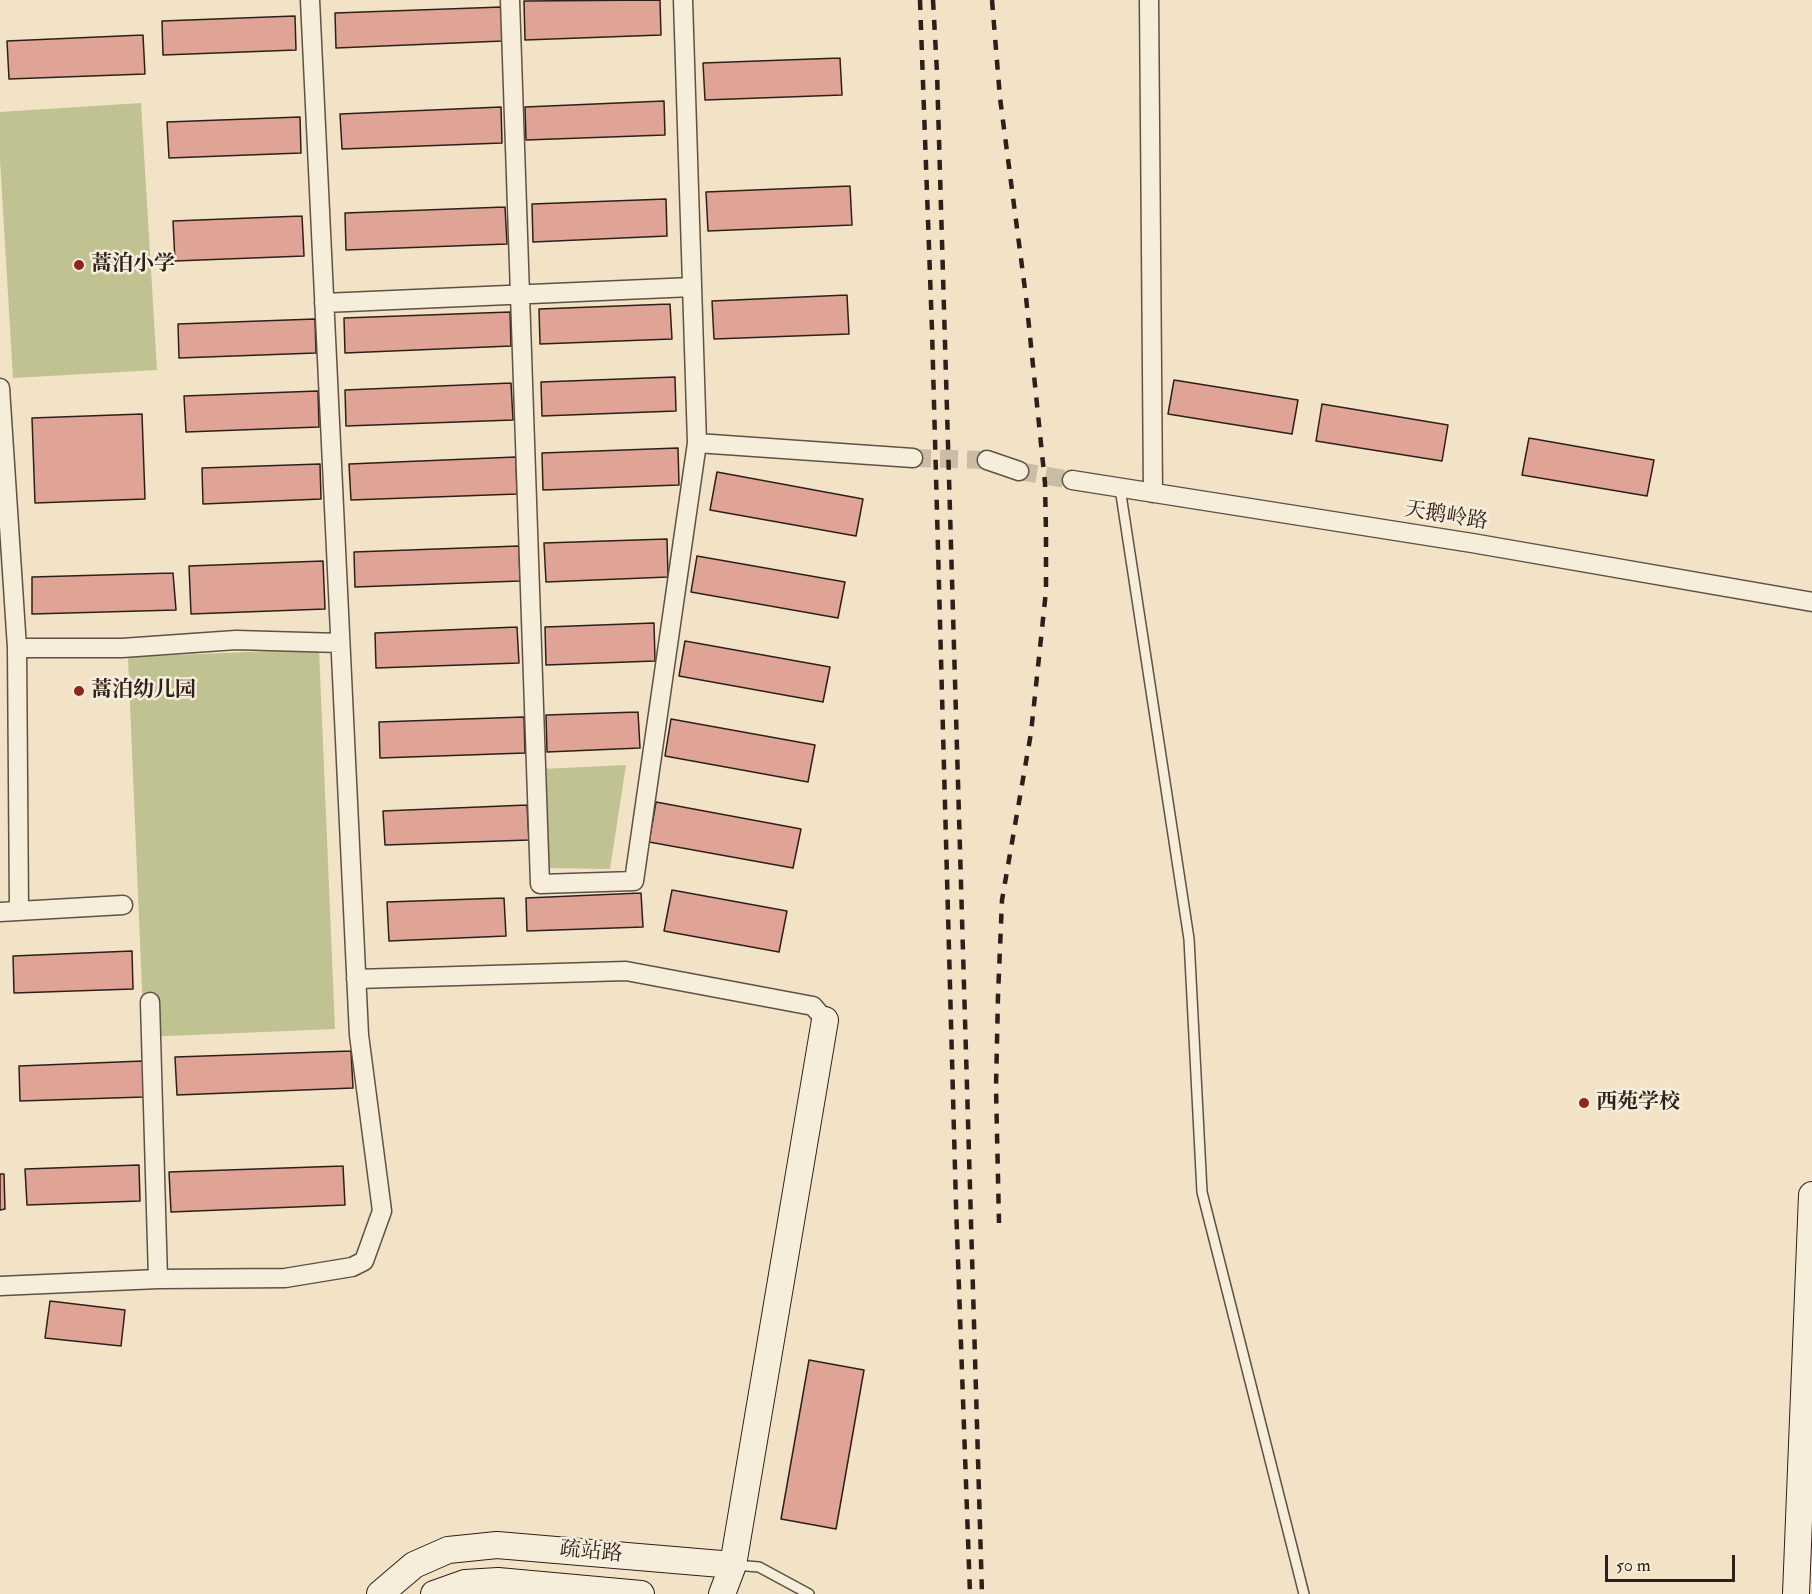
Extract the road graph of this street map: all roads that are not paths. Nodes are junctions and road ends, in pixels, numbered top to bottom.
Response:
1 (310, 0) edge
2 (510, 0) edge
3 (683, 0) edge
4 (1149, 0) edge
5 (692, 287) junction
6 (519, 294) junction
7 (324, 303) junction
8 (0, 388) edge
9 (697, 443) junction
10 (913, 458) tunnel mouth
11 (987, 460) tunnel mouth
12 (1019, 471) tunnel mouth
13 (1072, 480) tunnel mouth
14 (1120, 488) junction
15 (1153, 493) junction
16 (1812, 602) edge
17 (340, 643) junction
18 (17, 648) junction
19 (123, 905) dead end
20 (19, 911) junction
21 (0, 912) edge
22 (356, 979) junction
23 (150, 1002) dead end
24 (825, 1020) joint
25 (1812, 1195) edge
26 (158, 1279) junction
27 (0, 1286) edge
28 (733, 1565) junction
29 (380, 1594) edge
30 (434, 1594) edge
31 (641, 1594) edge
32 (723, 1594) edge
33 (809, 1594) edge
34 (1304, 1594) edge
35 (1796, 1594) edge

1 - 7 street
2 - 6 street
3 - 5 street
4 - 15 street
5 - 6 street
5 - 9 street
6 - 7 street
6 - 9 street
7 - 17 street
8 - 18 street
9 - 10 street
11 - 12 street
13 - 14 street, 天鹅岭路
14 - 15 street, 天鹅岭路
14 - 34 lane
15 - 16 street, 天鹅岭路
17 - 18 street
17 - 22 street
18 - 20 street
19 - 20 street
20 - 21 street
22 - 24 street
22 - 26 street
23 - 26 street
24 - 28 street
25 - 35 street
26 - 27 street
28 - 29 street, 疏站路
28 - 32 street
28 - 33 lane, 疏站路
30 - 31 street, 疏站路

